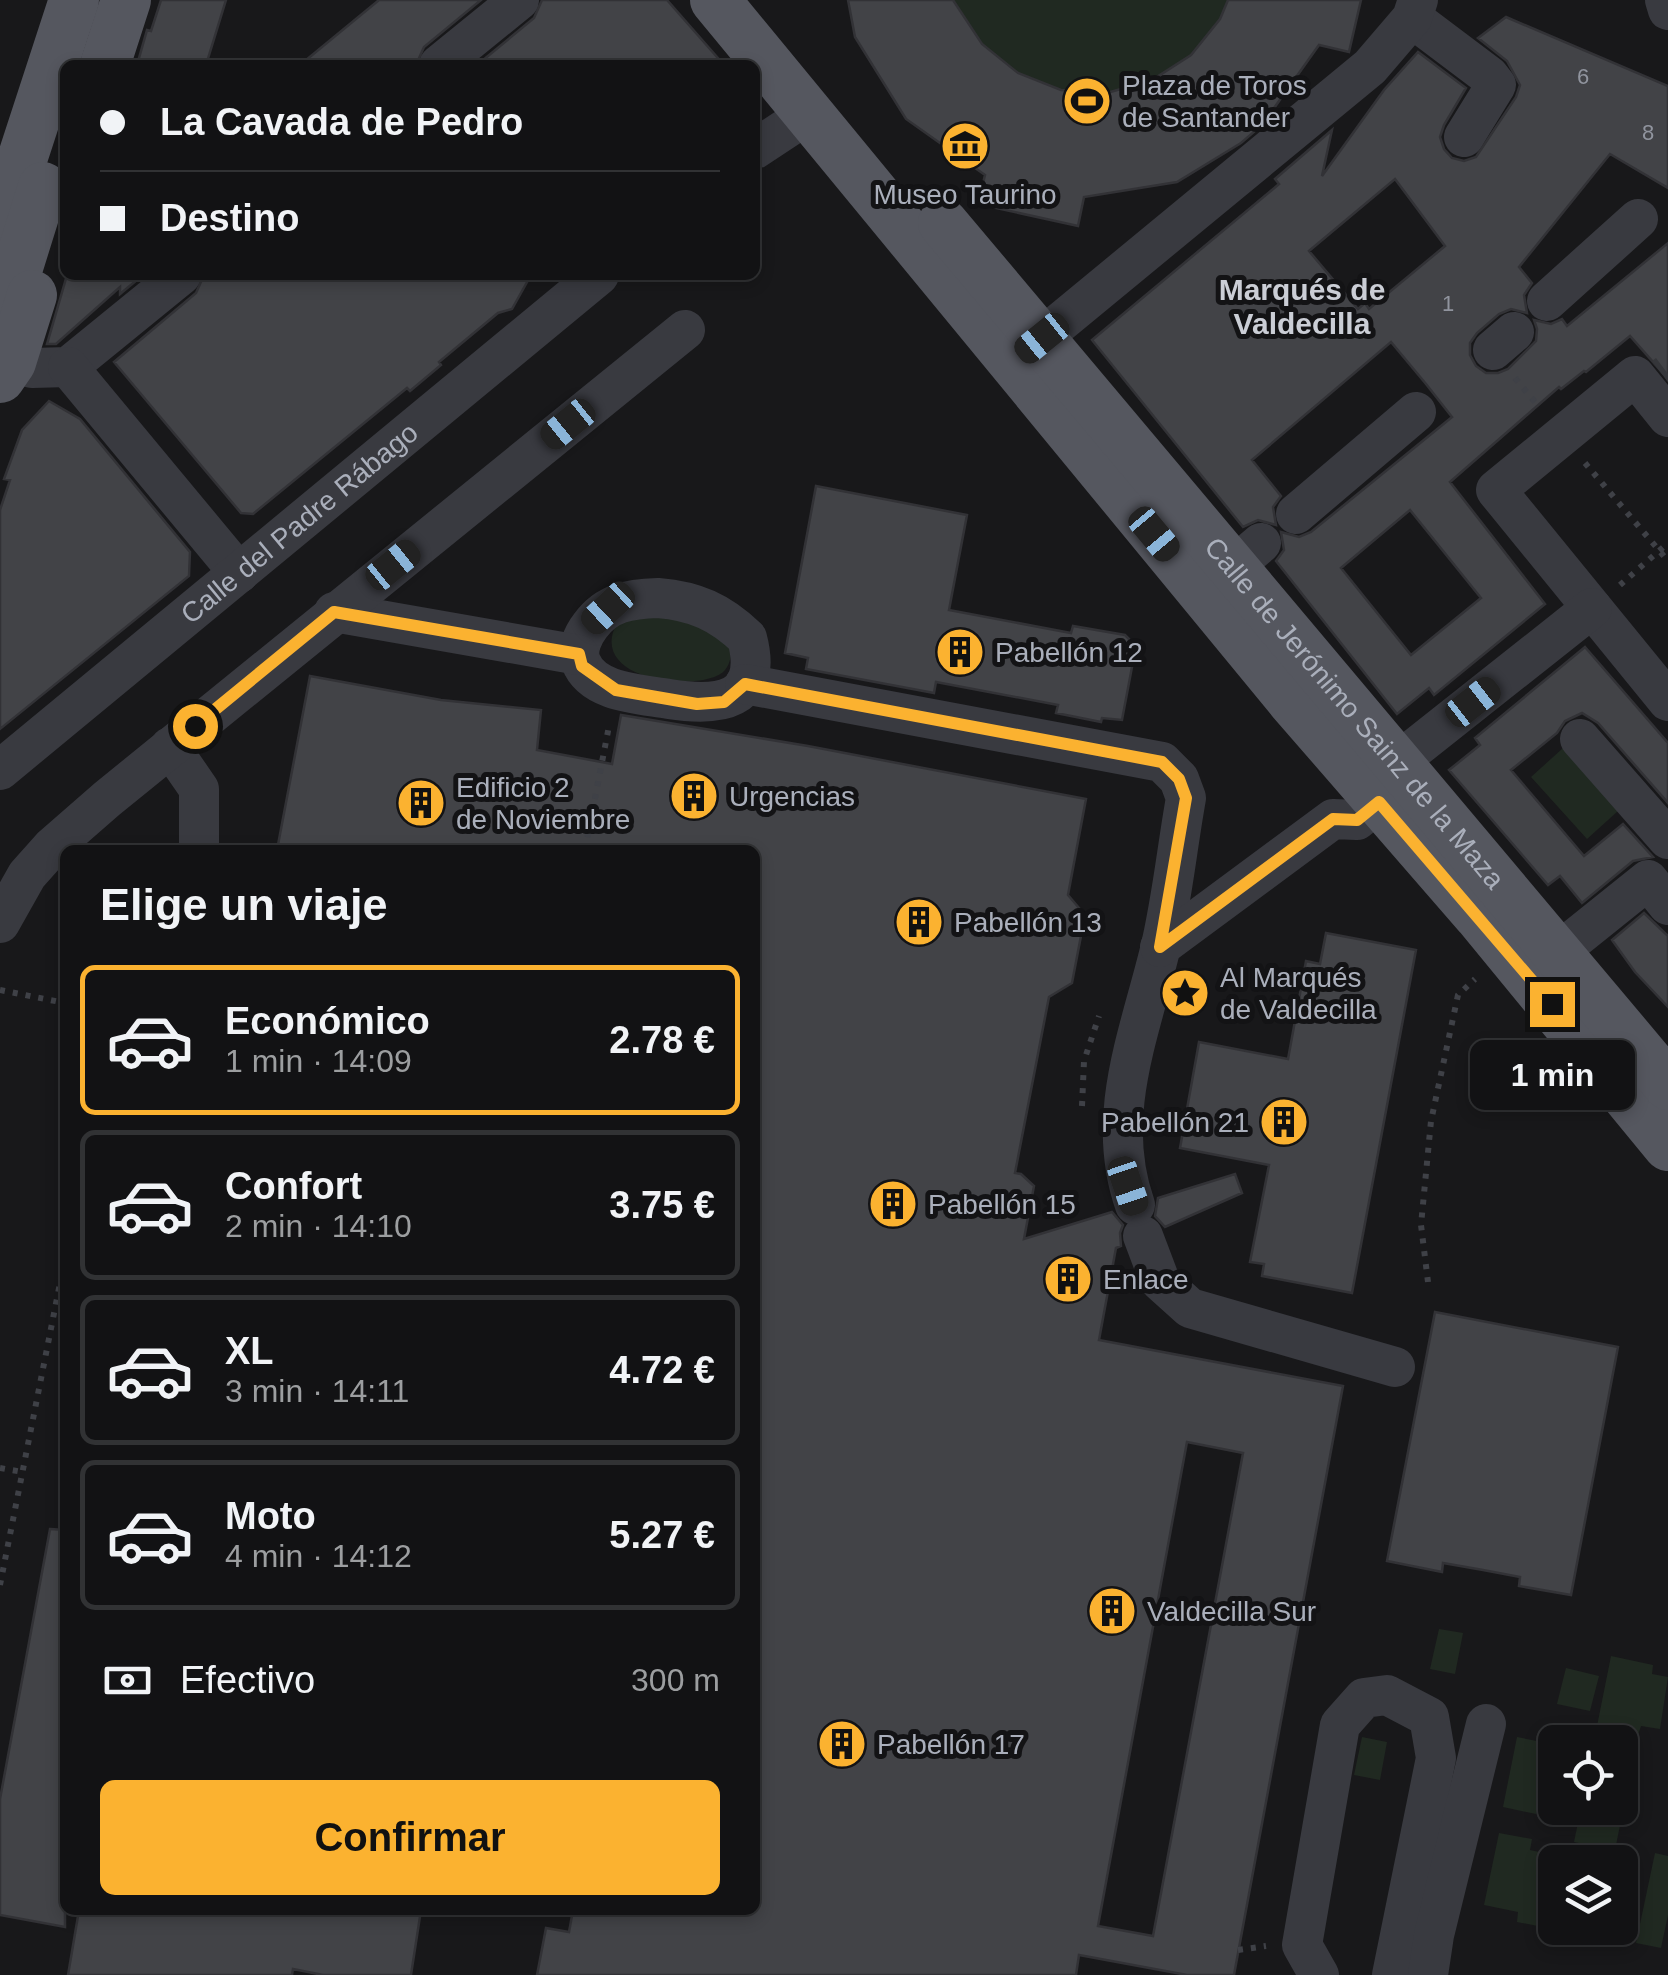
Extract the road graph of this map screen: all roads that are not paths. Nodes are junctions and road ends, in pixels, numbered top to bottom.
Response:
1 (50, 0) edge
2 (74, 0) edge
3 (102, 0) edge
4 (126, 0) edge
5 (519, 0) edge
6 (715, 0) edge
7 (757, 0) edge
8 (1665, 0) edge
9 (1415, 9) edge
10 (1668, 10) edge
11 (83, 60) edge
12 (107, 60) edge
13 (445, 60) edge
14 (808, 114) junction
15 (1464, 136) dead end
16 (60, 137) edge
17 (760, 146) edge
18 (0, 158) edge
19 (60, 205) edge
20 (1638, 219) dead end
21 (0, 226) edge
22 (175, 280) edge
23 (592, 280) edge
24 (1547, 301) dead end
25 (686, 330) dead end
26 (1027, 350) junction
27 (4, 355) edge
28 (68, 366) junction
29 (1660, 395) edge
30 (1416, 412) dead end
31 (1296, 514) dead end
32 (240, 573) junction
33 (1592, 608) junction
34 (334, 612) junction
35 (579, 654) junction
36 (745, 684) junction
37 (1668, 701) edge
38 (1580, 739) dead end
39 (170, 747) junction
40 (0, 770) edge
41 (1366, 789) junction
42 (1668, 839) edge
43 (198, 845) edge
44 (1668, 904) edge
45 (0, 922) edge
46 (1160, 947) junction
47 (1556, 954) junction
48 (1668, 1085) edge
49 (1668, 1146) edge
50 (1395, 1367) dead end
51 (1486, 1724) dead end
52 (1317, 1974) edge
53 (1392, 1975) edge
54 (1428, 1975) edge

1 - 18 main road
2 - 21 main road
3 - 11 main road
4 - 12 main road
5 - 13 street
6 - 14 main road, Calle de Jerónimo Sainz de la Maza
7 - 26 main road, Calle de Jerónimo Sainz de la Maza
8 - 10 street
9 - 15 street
9 - 26 street
14 - 17 street
14 - 26 main road, Calle de Jerónimo Sainz de la Maza
16 - 27 main road
19 - 27 main road
20 - 24 street
22 - 28 street
23 - 32 street, Calle del Padre Rábago
25 - 34 street
26 - 41 main road, Calle de Jerónimo Sainz de la Maza
26 - 41 main road, Calle de Jerónimo Sainz de la Maza
27 - 28 street
28 - 32 street
29 - 33 street
30 - 31 street
32 - 40 street, Calle del Padre Rábago
33 - 37 street
33 - 41 street
34 - 35 street
34 - 39 street
35 - 36 street
35 - 36 street
36 - 46 street
38 - 42 street
39 - 43 street
39 - 45 street
41 - 46 street
41 - 47 main road, Calle de Jerónimo Sainz de la Maza
41 - 49 main road, Calle de Jerónimo Sainz de la Maza
44 - 47 street
46 - 50 street
47 - 48 main road, Calle de Jerónimo Sainz de la Maza
51 - 54 street
52 - 53 street

